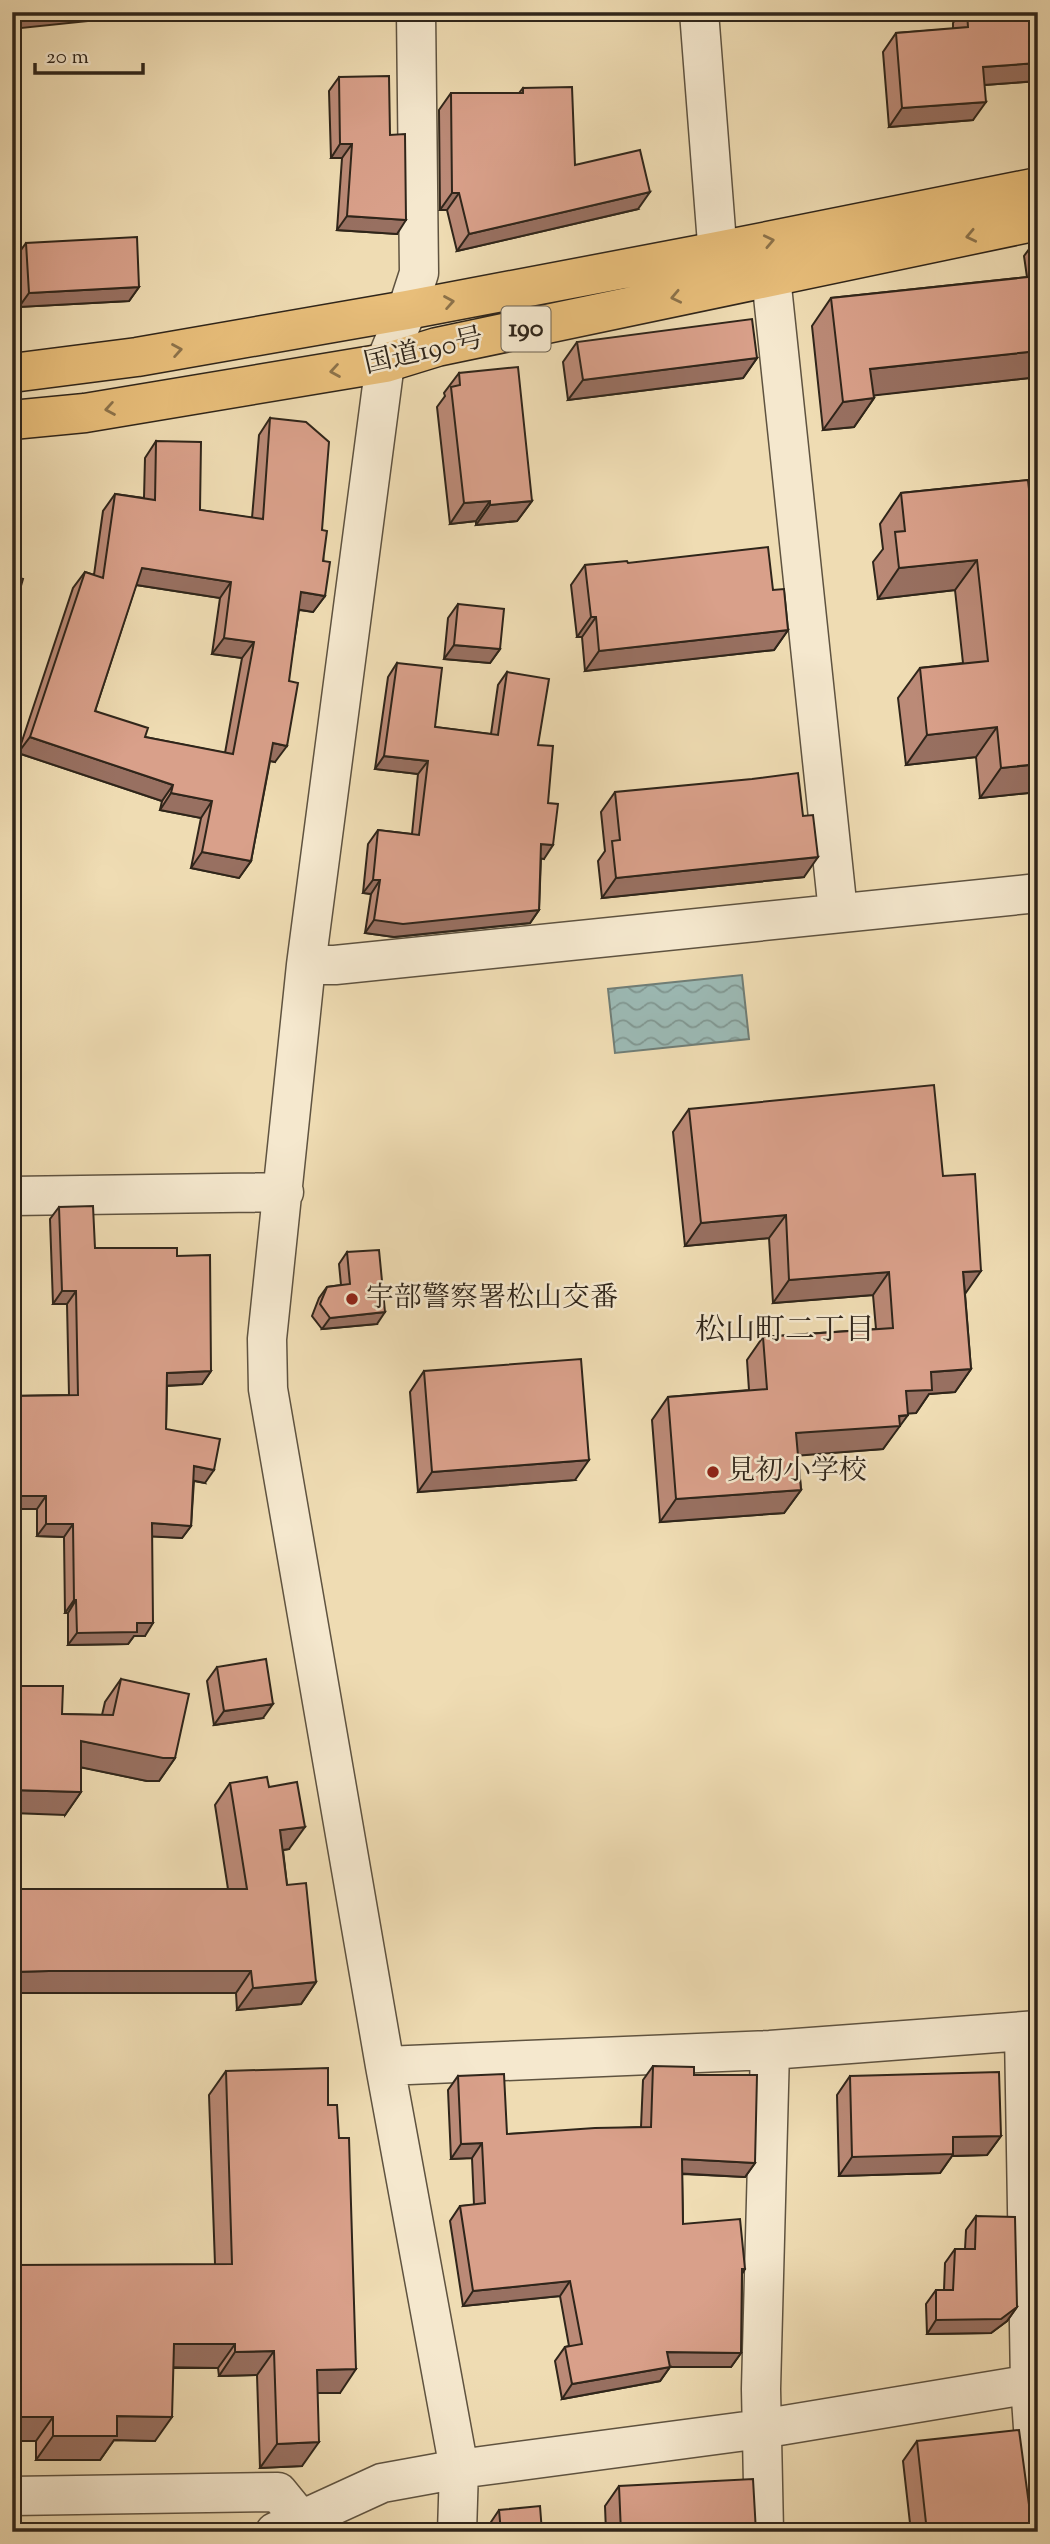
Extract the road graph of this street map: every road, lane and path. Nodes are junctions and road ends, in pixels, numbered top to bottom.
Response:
1 (416, 12) edge
2 (699, 12) edge
3 (1038, 187) edge
4 (1038, 221) edge
5 (719, 269) junction
6 (772, 277) junction
7 (407, 310) junction
8 (385, 363) junction
9 (12, 373) edge
10 (12, 420) edge
11 (1038, 892) edge
12 (838, 912) junction
13 (306, 965) junction
14 (284, 1192) junction
15 (12, 1196) edge
16 (1031, 2031) edge
17 (770, 2050) junction
18 (385, 2066) junction
19 (1034, 2384) edge
20 (761, 2429) junction
21 (459, 2469) junction
22 (12, 2496) edge
23 (1038, 2501) edge
24 (288, 2525) edge
25 (457, 2532) edge
26 (764, 2532) edge

1 - 7 street
2 - 5 street
5 -> 3 highway, 国道190号 / 190
4 -> 6 highway, 国道190号 / 190
5 - 6 highway, 国道190号 / 190
7 -> 5 highway, 国道190号 / 190
5 -> 8 highway, 国道190号 / 190
6 - 12 street
7 - 8 street
9 -> 7 highway, 国道190号 / 190
8 -> 10 highway, 国道190号 / 190
8 - 13 street
11 - 12 street
12 - 13 street
13 - 14 street
14 - 15 street
14 - 18 street
16 - 17 street
16 - 19 street
17 - 18 street
17 - 20 street
18 - 21 street
19 - 20 street
19 - 23 street
20 - 21 street
20 - 26 street
21 - 24 street
21 - 25 street
22 - 24 street

